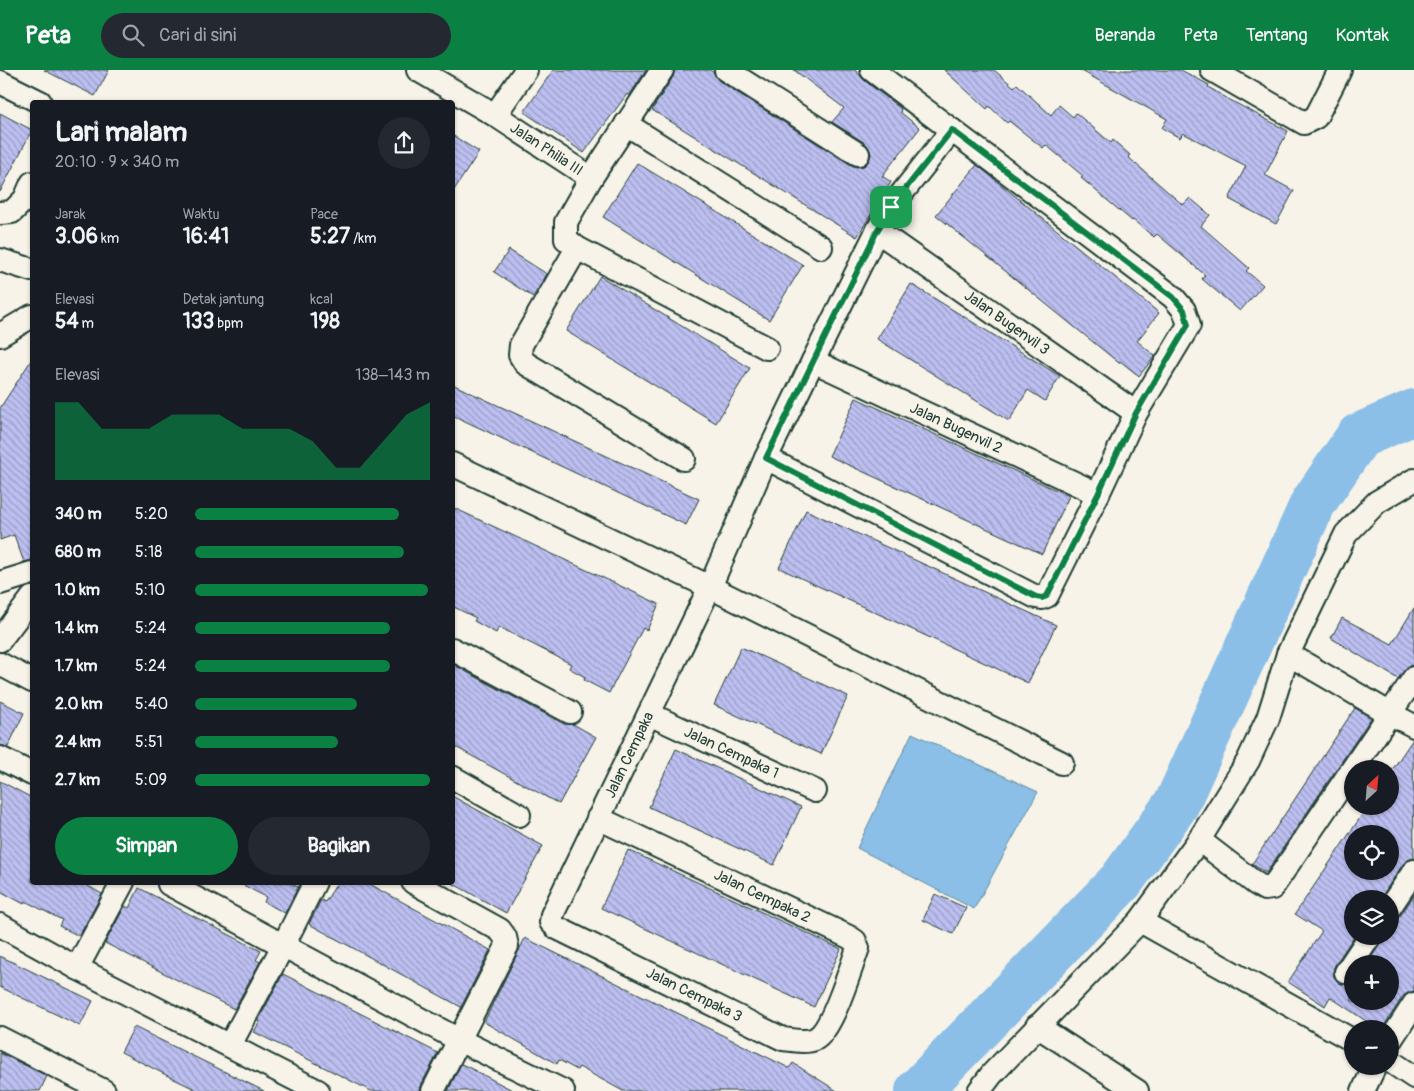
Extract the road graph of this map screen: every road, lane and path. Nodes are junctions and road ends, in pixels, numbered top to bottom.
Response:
1 (418, 70) edge
2 (526, 70) edge
3 (662, 70) edge
4 (726, 70) edge
5 (872, 70) edge
6 (1212, 70) edge
7 (1340, 70) edge
8 (0, 82) edge
9 (36, 100) edge
10 (495, 115) junction
11 (626, 124) junction
12 (952, 130) junction
13 (858, 154) dead end
14 (592, 178) junction
15 (30, 187) edge
16 (0, 212) edge
17 (877, 231) junction
18 (577, 248) junction
19 (821, 248) dead end
20 (0, 260) edge
21 (30, 269) edge
22 (30, 317) edge
23 (0, 335) edge
24 (767, 348) dead end
25 (812, 361) junction
26 (1136, 413) junction
27 (684, 458) dead end
28 (766, 458) junction
29 (455, 465) edge
30 (1414, 480) edge
31 (1098, 494) junction
32 (30, 574) edge
33 (0, 583) edge
34 (710, 587) junction
35 (30, 601) edge
36 (0, 640) edge
37 (455, 651) edge
38 (1288, 654) junction
39 (0, 664) edge
40 (1414, 678) edge
41 (30, 679) edge
42 (570, 712) dead end
43 (1389, 713) junction
44 (649, 714) junction
45 (1414, 726) edge
46 (0, 758) edge
47 (1062, 763) dead end
48 (30, 773) edge
49 (455, 779) edge
50 (815, 791) dead end
51 (519, 815) dead end
52 (598, 818) junction
53 (1199, 840) junction
54 (1414, 871) edge
55 (121, 885) edge
56 (171, 885) edge
57 (314, 885) edge
58 (418, 885) edge
59 (1399, 894) edge
60 (1140, 921) junction
61 (551, 922) joint
62 (0, 925) edge
63 (283, 946) junction
64 (77, 968) junction
65 (1414, 1004) edge
66 (832, 1016) joint
67 (1037, 1026) junction
68 (1399, 1027) edge
69 (1344, 1036) edge
70 (0, 1038) edge
71 (460, 1040) junction
72 (230, 1045) junction
73 (1399, 1067) edge
74 (1371, 1075) edge
75 (1414, 1077) edge
76 (68, 1083) edge
77 (1135, 1090) edge
78 (104, 1091) edge
79 (318, 1091) edge
80 (433, 1091) edge
81 (563, 1091) edge
82 (979, 1091) edge
83 (1363, 1091) edge

1 - 10 street, Jalan Philia III
2 - 10 street
3 - 11 street, Jalan Philia III
4 - 13 street
5 - 12 street
6 - 7 street
8 - 9 street
10 - 14 street, Jalan Philia III
11 - 14 street, Jalan Philia III
11 - 19 street
12 - 17 street, Jalan Cempaka
12 - 26 street
14 - 18 street
15 - 16 street
17 - 25 street, Jalan Cempaka
17 - 26 street, Jalan Bugenvil 3
18 - 24 street
18 - 27 street
20 - 21 street
22 - 23 street
25 - 28 street, Jalan Cempaka
25 - 31 street, Jalan Bugenvil 2
26 - 31 street
28 - 31 street
28 - 34 street, Jalan Cempaka
29 - 34 street
30 - 38 street
32 - 33 street
34 - 44 street, Jalan Cempaka
34 - 47 street
35 - 36 street
37 - 42 street
38 - 43 street
38 - 53 street
39 - 41 street
40 - 43 street
43 - 45 street
43 - 53 street
44 - 50 street, Jalan Cempaka 1
44 - 52 street, Jalan Cempaka
46 - 48 street
49 - 51 street
52 - 61 street, Jalan Cempaka
52 - 66 street, Jalan Cempaka 2
53 - 60 street
54 - 59 street
55 - 64 street
56 - 63 street
57 - 63 street
58 - 71 street
60 - 67 street
60 - 69 street
61 - 66 street, Jalan Cempaka 3
62 - 64 street
63 - 71 street
63 - 72 street
64 - 72 street
65 - 68 street
67 - 77 street
67 - 82 street
70 - 76 street
71 - 80 street
71 - 81 street
72 - 79 street
73 - 75 street
74 - 83 street
76 - 78 street

